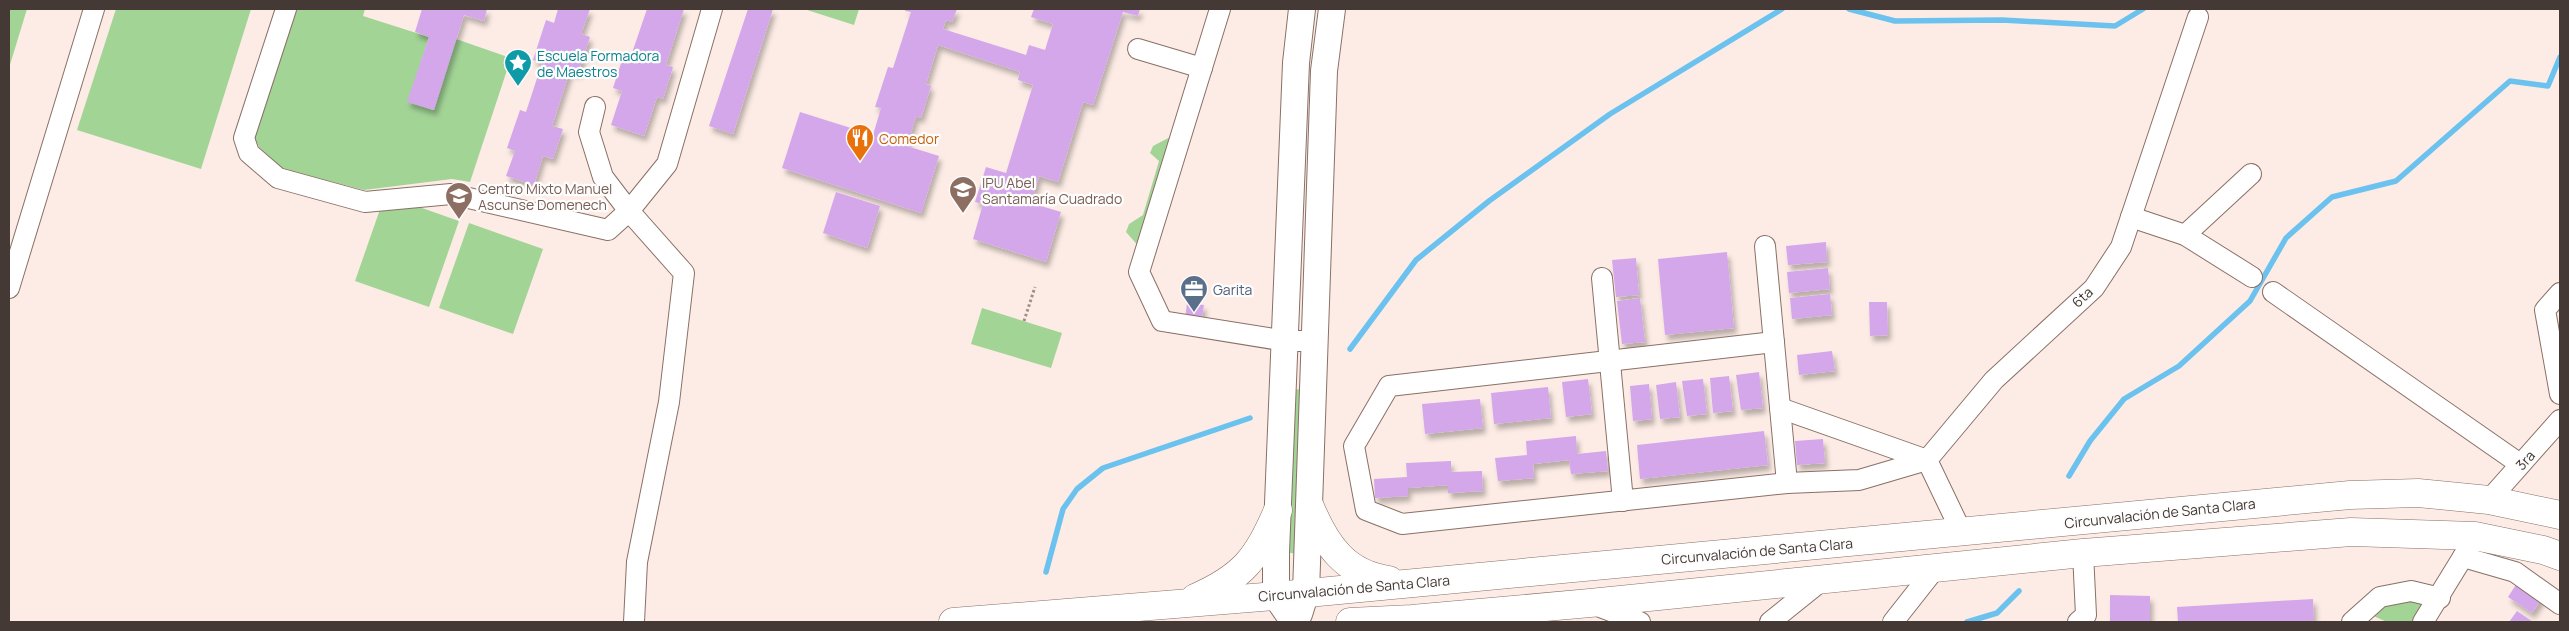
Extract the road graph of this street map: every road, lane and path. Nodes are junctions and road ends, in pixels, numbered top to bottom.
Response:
1 (94, 9) edge
2 (286, 9) edge
3 (712, 9) edge
4 (1220, 9) edge
5 (1302, 9) edge
6 (1332, 9) edge
7 (2198, 17) dead end
8 (1138, 49) dead end
9 (1202, 68) junction
10 (595, 106) dead end
11 (2252, 174) dead end
12 (629, 211) junction
13 (2131, 217) junction
14 (2185, 235) junction
15 (1766, 246) dead end
16 (2252, 277) dead end
17 (1602, 278) dead end
18 (1035, 287) dead end
19 (9, 288) edge
20 (2273, 292) dead end
21 (2560, 293) edge
22 (1024, 321) dead end
23 (1286, 341) junction
24 (1315, 342) junction
25 (1774, 342) junction
26 (1610, 361) junction
27 (2560, 394) edge
28 (1780, 408) junction
29 (2560, 420) edge
30 (1927, 460) junction
31 (2520, 464) junction
32 (1786, 483) junction
33 (2489, 500) junction
34 (1623, 501) junction
35 (1310, 507) junction
36 (1278, 510) junction
37 (2560, 516) edge
38 (1962, 532) junction
39 (2469, 547) junction
40 (2082, 553) junction
41 (2560, 556) edge
42 (1934, 570) junction
43 (1825, 578) junction
44 (1408, 583) junction
45 (1306, 592) junction
46 (1276, 596) junction
47 (2440, 598) junction
48 (1590, 603) junction
49 (1182, 604) junction
50 (2560, 604) edge
51 (1413, 621) edge
52 (634, 622) edge
53 (953, 622) edge
54 (1295, 622) edge
55 (1350, 622) edge
56 (1640, 622) edge
57 (1770, 622) edge
58 (1893, 622) edge
59 (2078, 622) edge
60 (2352, 622) edge
61 (2423, 622) edge

1 - 19 street
2 - 12 street
3 - 12 street
4 - 9 street
5 - 23 main road
6 - 24 main road
7 - 13 street, 6ta
8 - 9 street
9 - 23 street
10 - 12 street
11 - 14 street
12 - 52 street
13 - 14 street
13 - 30 street, 6ta
14 - 16 street
15 - 25 street
17 - 26 street
18 - 22 path
20 - 31 street
21 - 27 street
23 - 24 street
23 - 36 main road
24 - 35 main road
25 - 26 street
25 - 28 street
26 - 34 street
26 - 34 street
28 - 30 street
28 - 32 street
29 - 31 street, 3ra
30 - 32 street
30 - 38 street
31 - 33 street, 3ra
32 - 34 street
33 - 37 highway, Circunvalación de Santa Clara
33 - 38 highway, Circunvalación de Santa Clara
35 - 44 highway
35 - 45 main road
36 - 46 main road
36 - 49 highway
38 - 44 highway, Circunvalación de Santa Clara
39 - 40 highway
39 - 41 highway
39 - 47 street
39 - 50 street
40 - 42 highway
40 - 59 street
42 - 43 highway
42 - 58 street
43 - 48 highway
43 - 57 street
44 - 45 highway, Circunvalación de Santa Clara
45 - 46 highway, Circunvalación de Santa Clara
45 - 54 main road
46 - 49 highway, Circunvalación de Santa Clara
46 - 54 main road
47 - 60 street
47 - 61 street
48 - 51 highway
48 - 56 street
49 - 53 highway, Circunvalación de Santa Clara
51 - 55 highway

